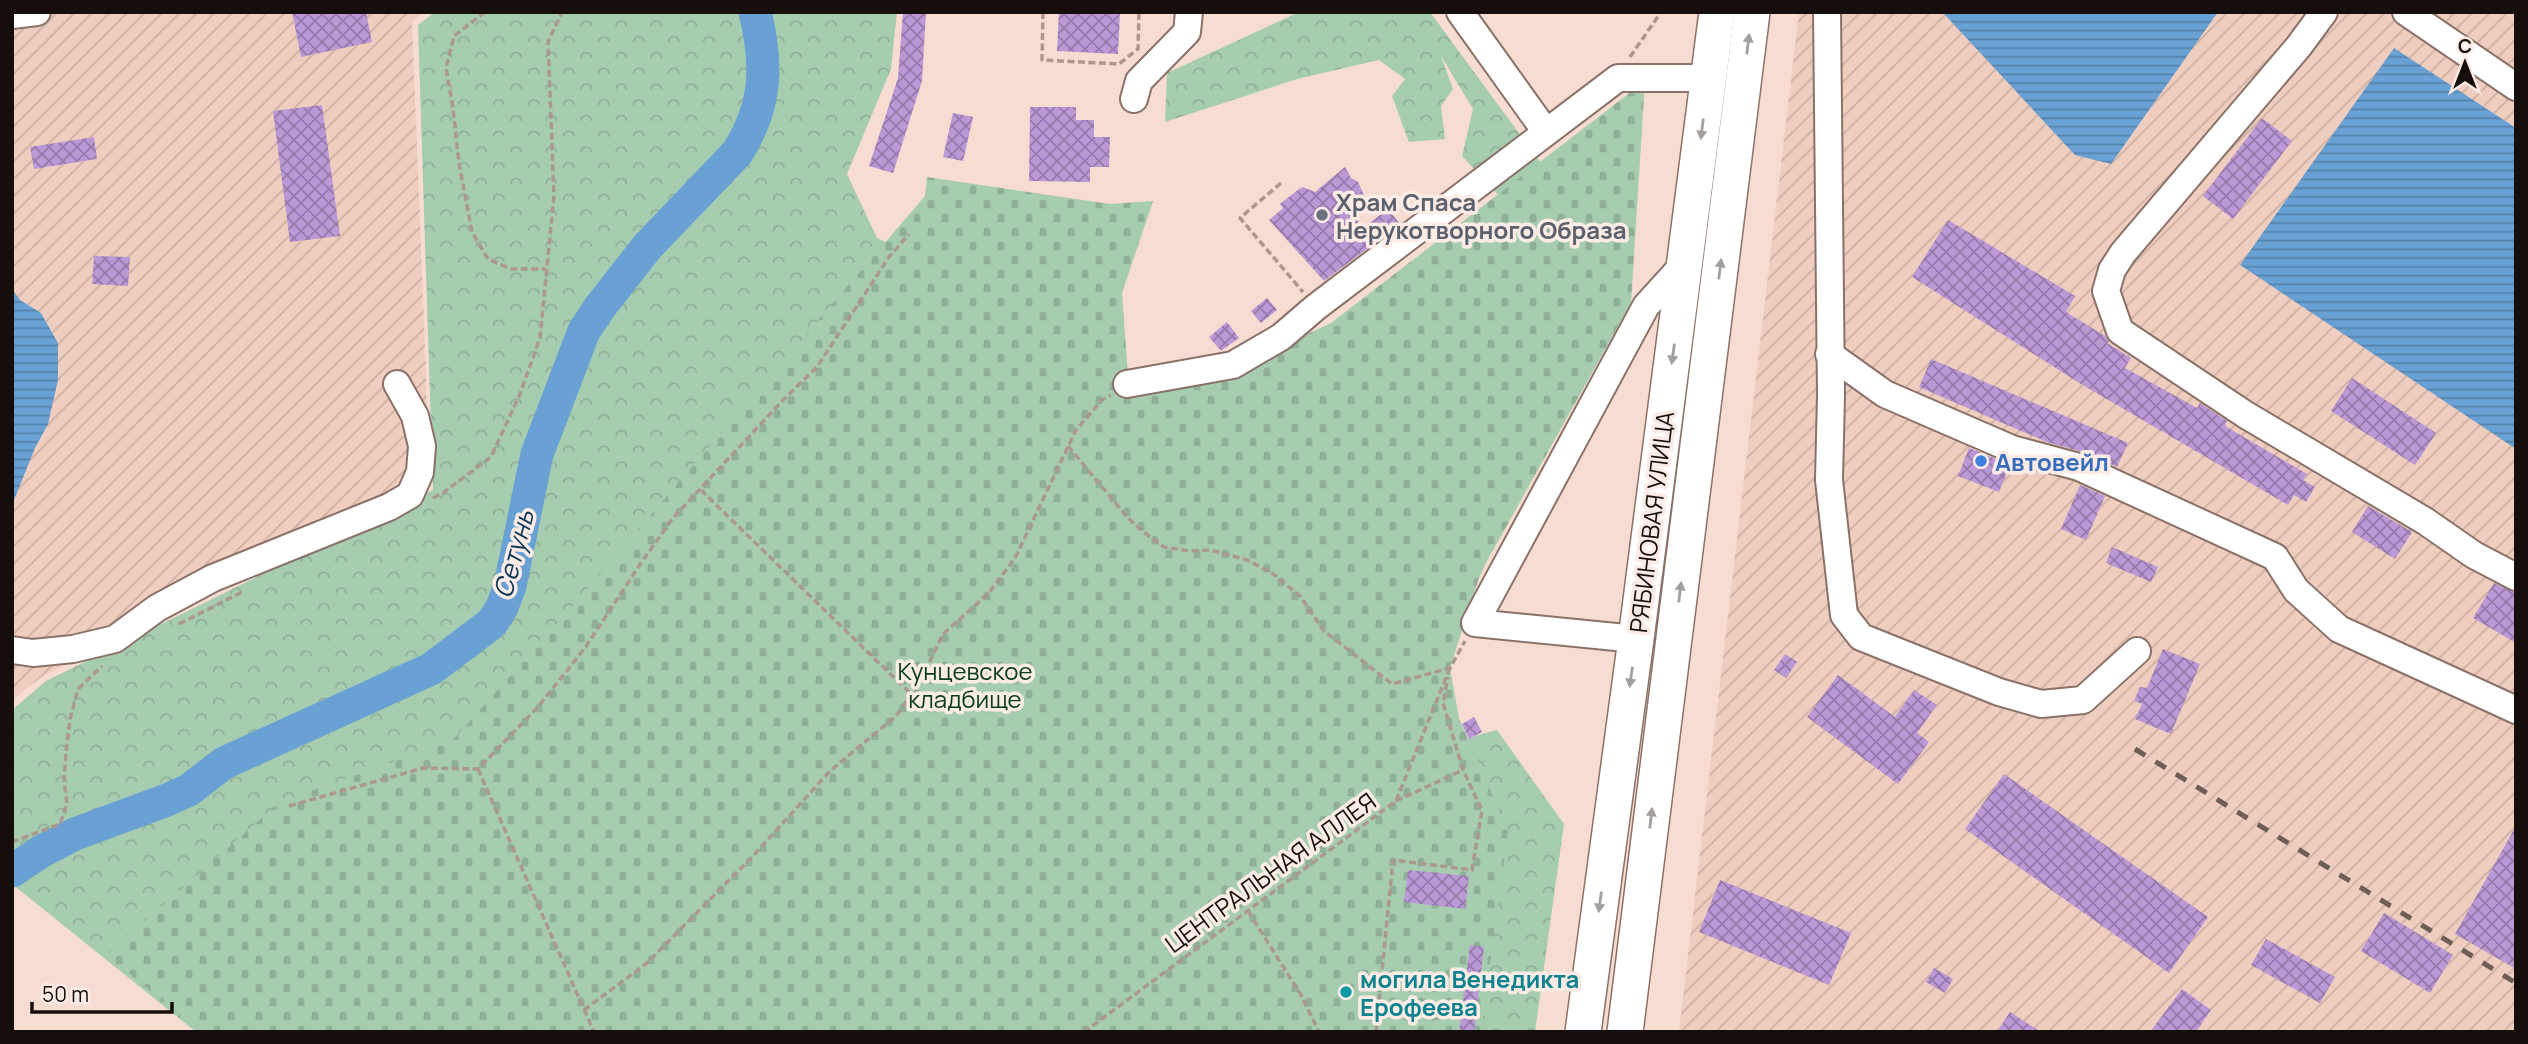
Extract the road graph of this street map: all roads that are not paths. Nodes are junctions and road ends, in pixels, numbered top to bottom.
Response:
1 (37, 12) edge
2 (1189, 12) edge
3 (1461, 12) edge
4 (1717, 12) edge
5 (1752, 12) edge
6 (1827, 12) edge
7 (2324, 12) edge
8 (2406, 12) edge
9 (12, 15) edge
10 (1708, 78) junction
11 (2516, 87) edge
12 (1133, 99) dead end
13 (1546, 132) junction
14 (1685, 263) junction
15 (1829, 354) junction
16 (397, 384) dead end
17 (1127, 384) road end
18 (2516, 577) edge
19 (1636, 639) junction
20 (12, 650) edge
21 (2137, 651) dead end
22 (2516, 710) edge
23 (1583, 1032) edge
24 (1625, 1032) edge

1 - 9 lane
2 - 12 lane
3 - 13 lane
4 - 10 main road, РЯБИНОВАЯ УЛИЦА
24 -> 5 main road, РЯБИНОВАЯ УЛИЦА
6 - 15 lane
7 - 18 lane
8 - 11 lane
10 - 13 lane
10 -> 14 main road, РЯБИНОВАЯ УЛИЦА
13 - 17 lane
14 -> 19 main road, РЯБИНОВАЯ УЛИЦА
14 - 19 lane
15 - 21 lane
15 - 22 lane
16 - 20 lane
19 -> 23 main road, РЯБИНОВАЯ УЛИЦА

